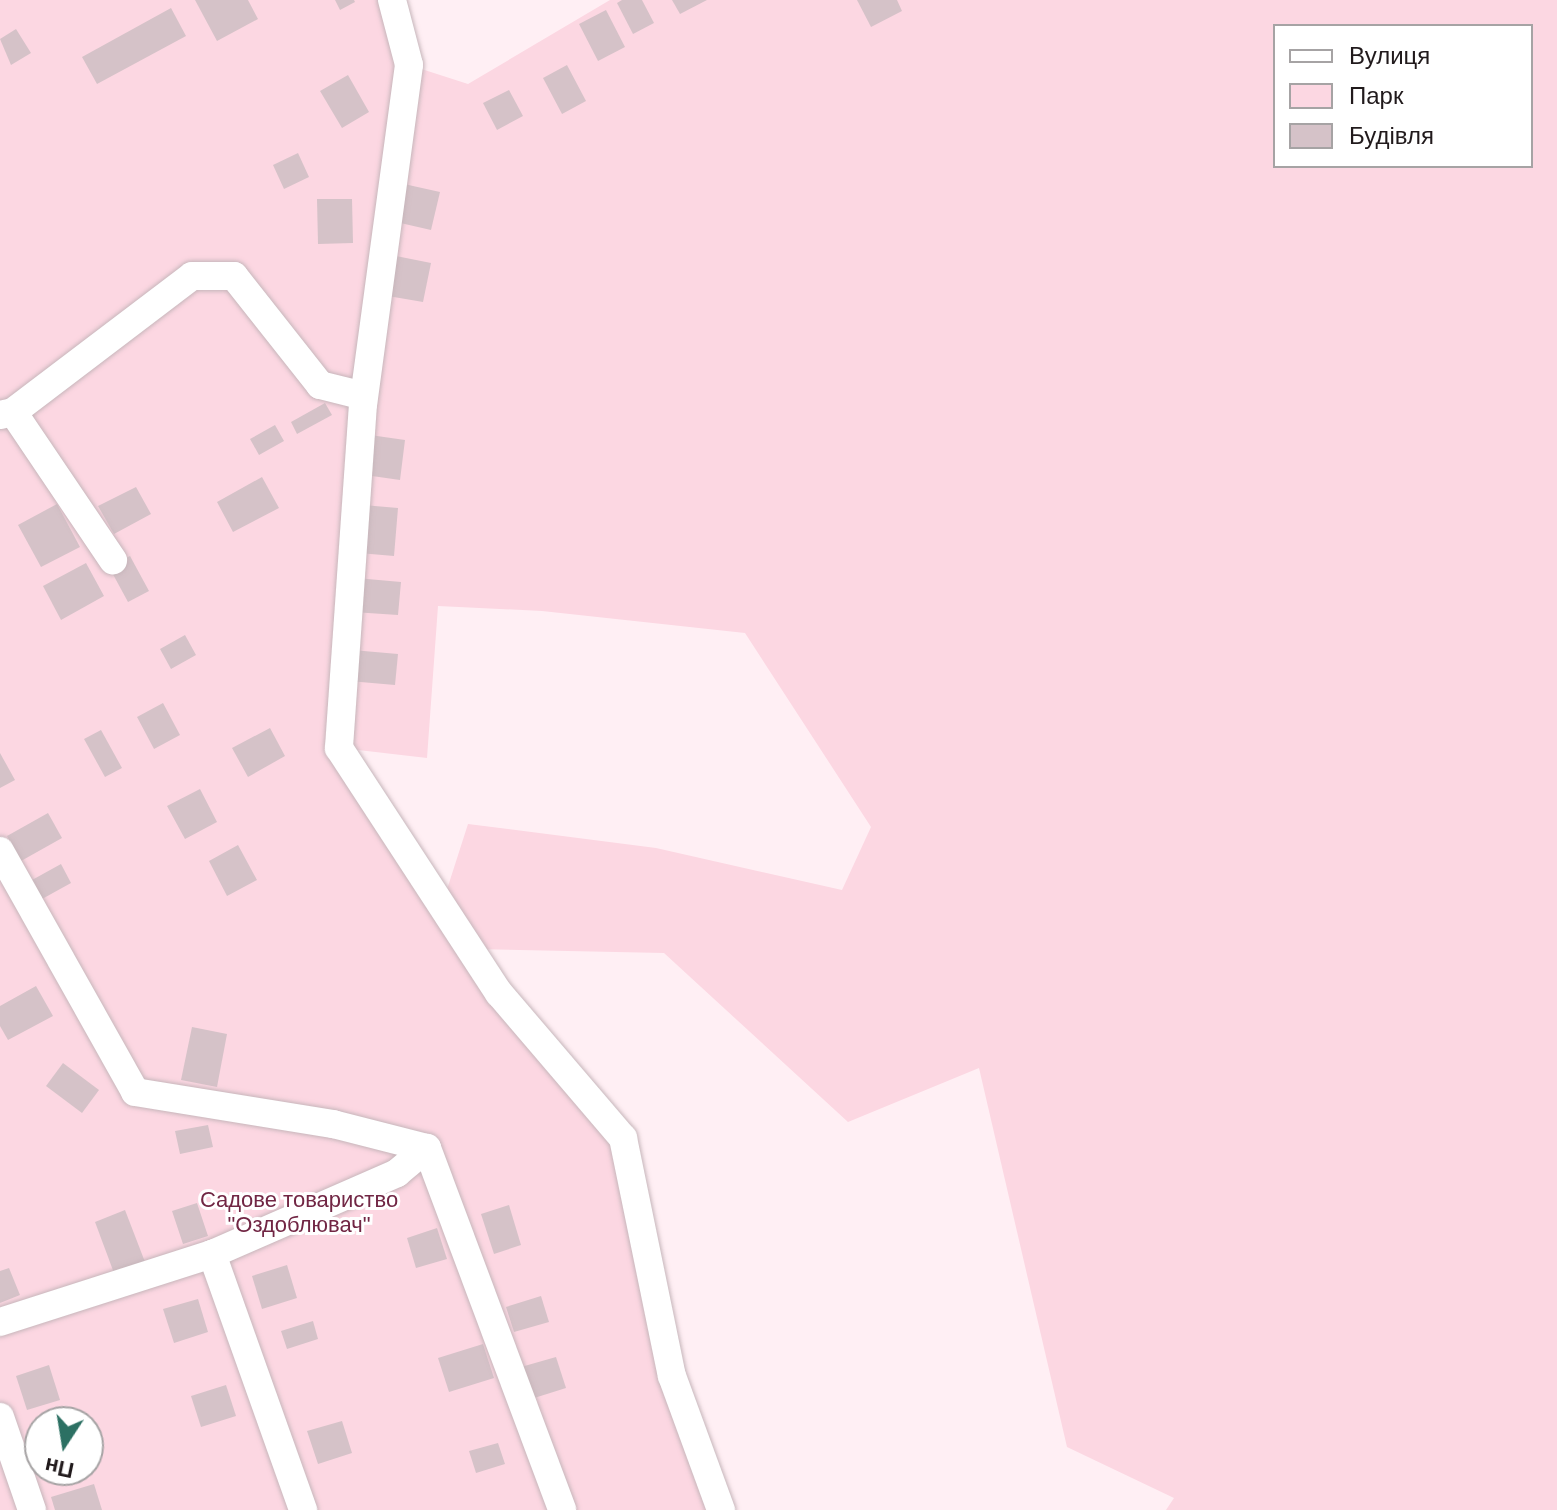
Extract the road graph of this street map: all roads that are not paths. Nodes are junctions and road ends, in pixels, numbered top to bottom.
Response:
1 (392, 0) edge
2 (364, 396) junction
3 (7, 413) edge
4 (113, 560) dead end
5 (0, 851) edge
6 (427, 1148) junction
7 (212, 1254) junction
8 (0, 1322) edge
9 (0, 1417) edge
10 (32, 1510) edge
11 (303, 1510) edge
12 (562, 1510) edge
13 (721, 1510) edge

1 - 2 street
2 - 3 street
2 - 13 street
3 - 4 street
5 - 6 street
6 - 7 street
6 - 12 street
7 - 8 street
7 - 11 street
9 - 10 street

